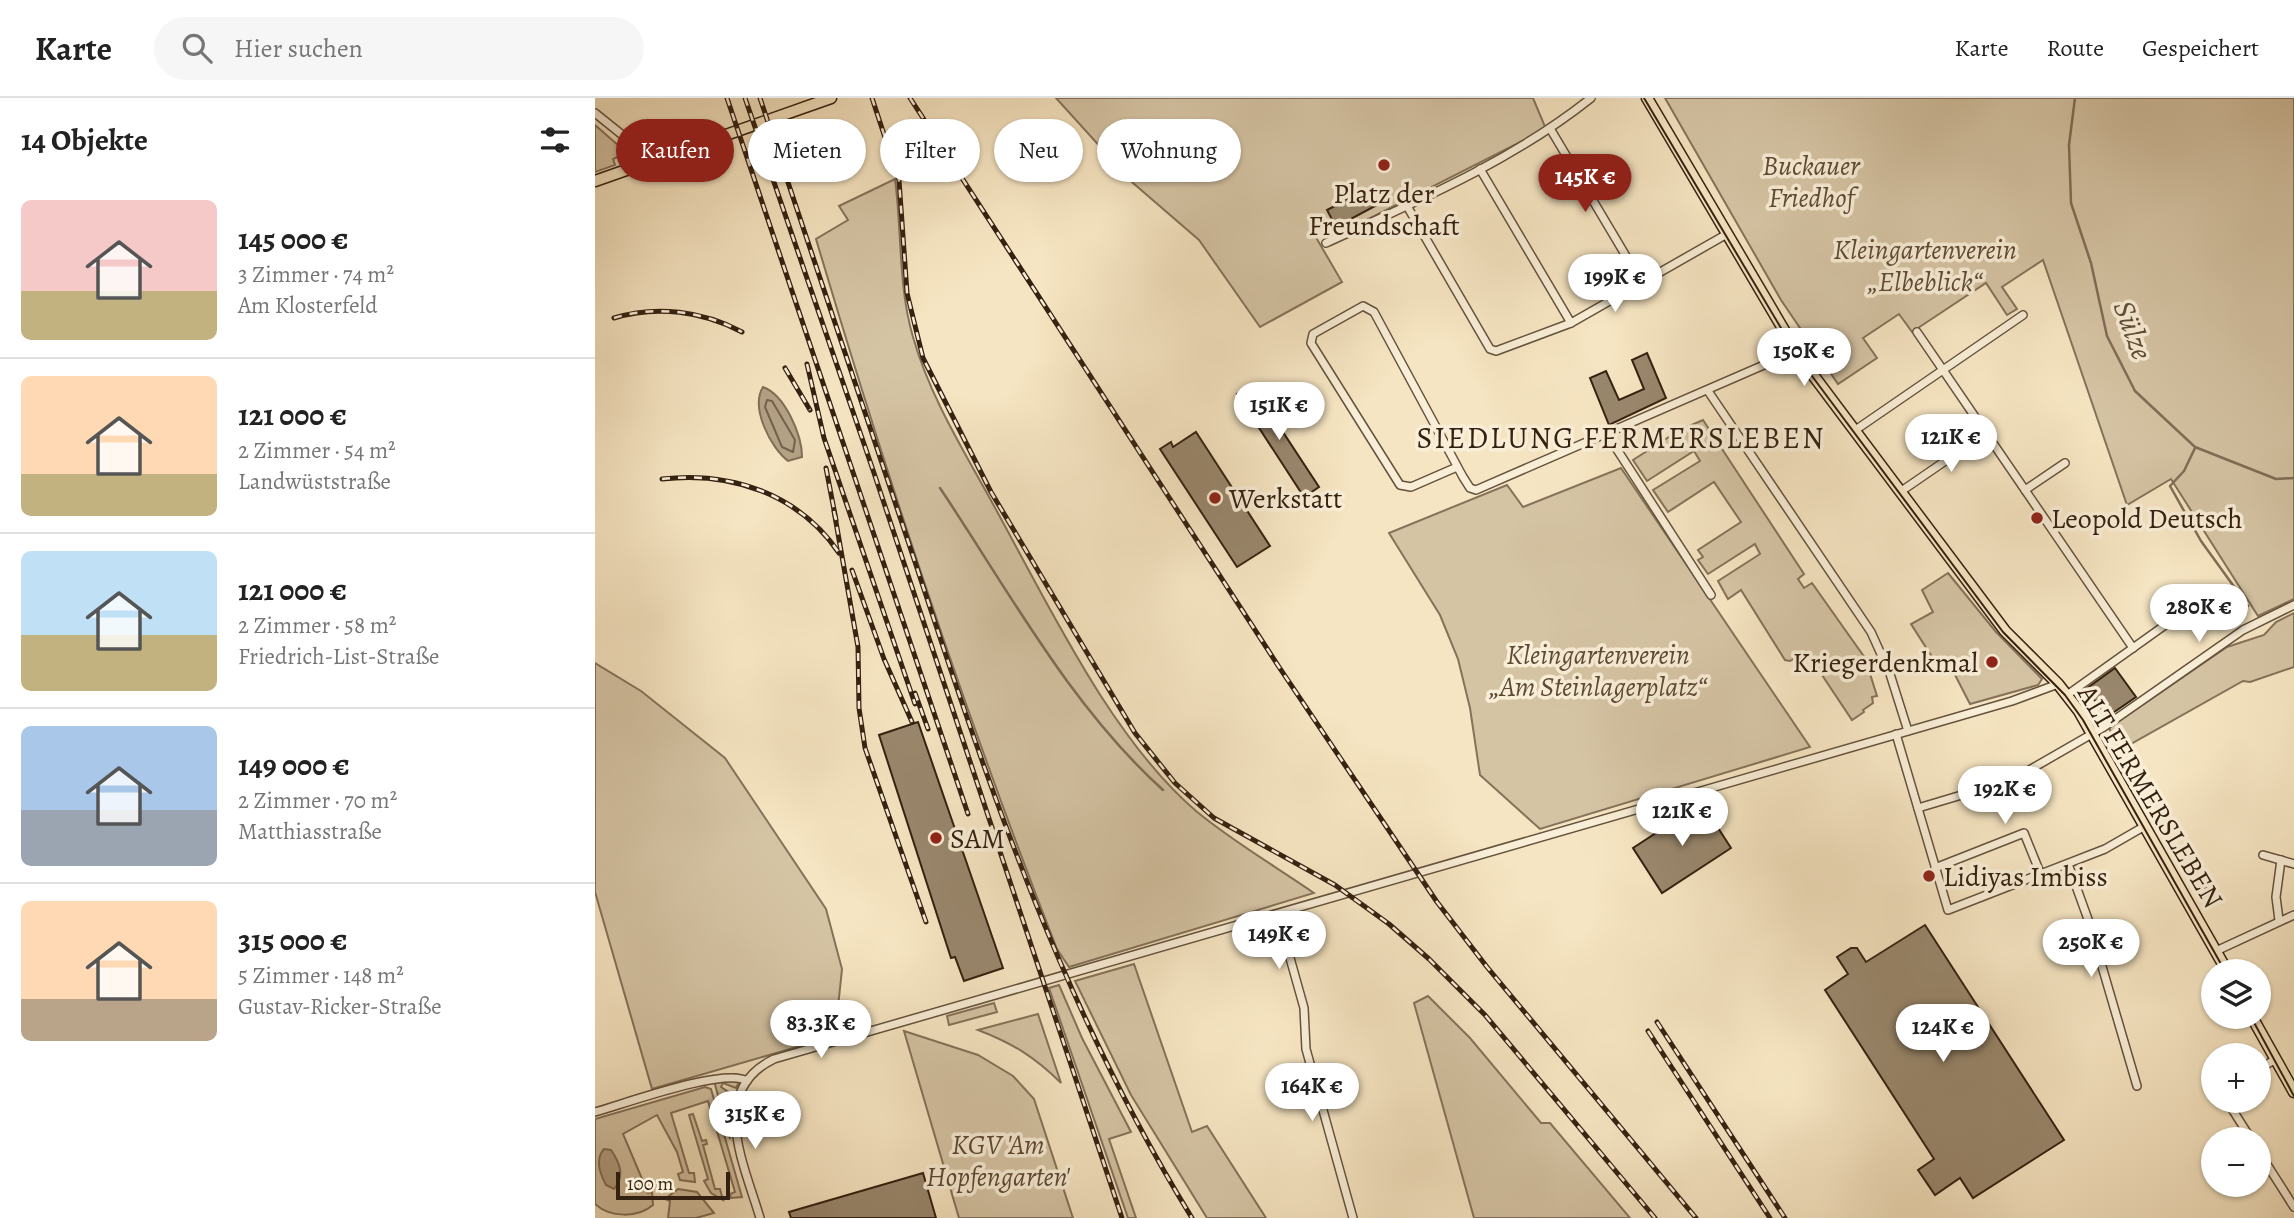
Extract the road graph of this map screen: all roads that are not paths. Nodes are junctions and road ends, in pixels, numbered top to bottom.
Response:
1 (831, 98) edge
2 (1591, 98) edge
3 (1647, 98) edge
4 (595, 113) edge
5 (1551, 130) junction
6 (616, 131) edge
7 (734, 132) edge
8 (1480, 169) junction
9 (616, 173) edge
10 (595, 181) edge
11 (1407, 206) junction
12 (1727, 234) junction
13 (1327, 243) dead end
14 (1642, 283) junction
15 (2023, 315) dead end
16 (1571, 323) junction
17 (1917, 332) dead end
18 (1795, 351) junction
19 (1942, 369) junction
20 (1708, 391) junction
21 (1854, 431) junction
22 (1986, 433) junction
23 (1607, 434) junction
24 (2065, 463) dead end
25 (1457, 467) junction
26 (2025, 490) junction
27 (1900, 492) junction
28 (1711, 595) dead end
29 (2294, 605) edge
30 (2168, 623) dead end
31 (2133, 648) junction
32 (2058, 684) junction
33 (2067, 695) junction
34 (1908, 731) junction
35 (1896, 734) junction
36 (2093, 734) junction
37 (1918, 808) junction
38 (2145, 826) junction
39 (2263, 855) dead end
40 (2281, 860) junction
41 (2068, 864) junction
42 (2294, 864) edge
43 (1935, 868) junction
44 (2041, 875) junction
45 (1278, 915) junction
46 (2294, 915) edge
47 (2279, 920) junction
48 (2216, 951) junction
49 (2220, 959) edge
50 (2259, 1029) edge
51 (2276, 1059) junction
52 (2271, 1062) edge
53 (747, 1081) junction
54 (2137, 1086) dead end
55 (2294, 1092) edge
56 (595, 1112) edge
57 (2271, 1171) edge
58 (2294, 1207) edge
59 (760, 1218) edge
60 (1353, 1218) edge

1 - 7 main road
2 - 5 street
3 - 12 main road, ALT FERMERSLEBEN
4 - 6 street
5 - 8 street
5 - 14 street
8 - 11 street
8 - 16 street
9 - 10 main road
11 - 13 street
11 - 16 street
12 - 14 street
12 - 18 main road, ALT FERMERSLEBEN
14 - 16 street
15 - 19 street
17 - 19 street
18 - 20 street
18 - 21 main road, ALT FERMERSLEBEN
19 - 21 street
19 - 22 street
20 - 23 street
20 - 34 street
21 - 27 main road, ALT FERMERSLEBEN
22 - 26 street
22 - 27 street
23 - 25 street
23 - 28 street
24 - 26 street
25 - 25 street
26 - 31 street
27 - 32 main road, ALT FERMERSLEBEN
29 - 36 street
30 - 31 street
31 - 33 street
32 - 33 main road, ALT FERMERSLEBEN
32 - 34 street
33 - 36 main road, ALT FERMERSLEBEN
34 - 35 street
35 - 37 street
35 - 45 street
36 - 37 street
36 - 38 main road, ALT FERMERSLEBEN
37 - 43 street
38 - 41 street
38 - 48 main road, ALT FERMERSLEBEN
39 - 40 street
40 - 42 street
40 - 47 street
41 - 44 street
41 - 54 street
43 - 44 street
43 - 44 street
45 - 53 street
45 - 60 street
46 - 47 street
47 - 48 street
48 - 49 main road, ALT FERMERSLEBEN
50 - 51 main road
51 - 52 street
51 - 55 main road
53 - 56 street
53 - 59 street
57 - 58 street

